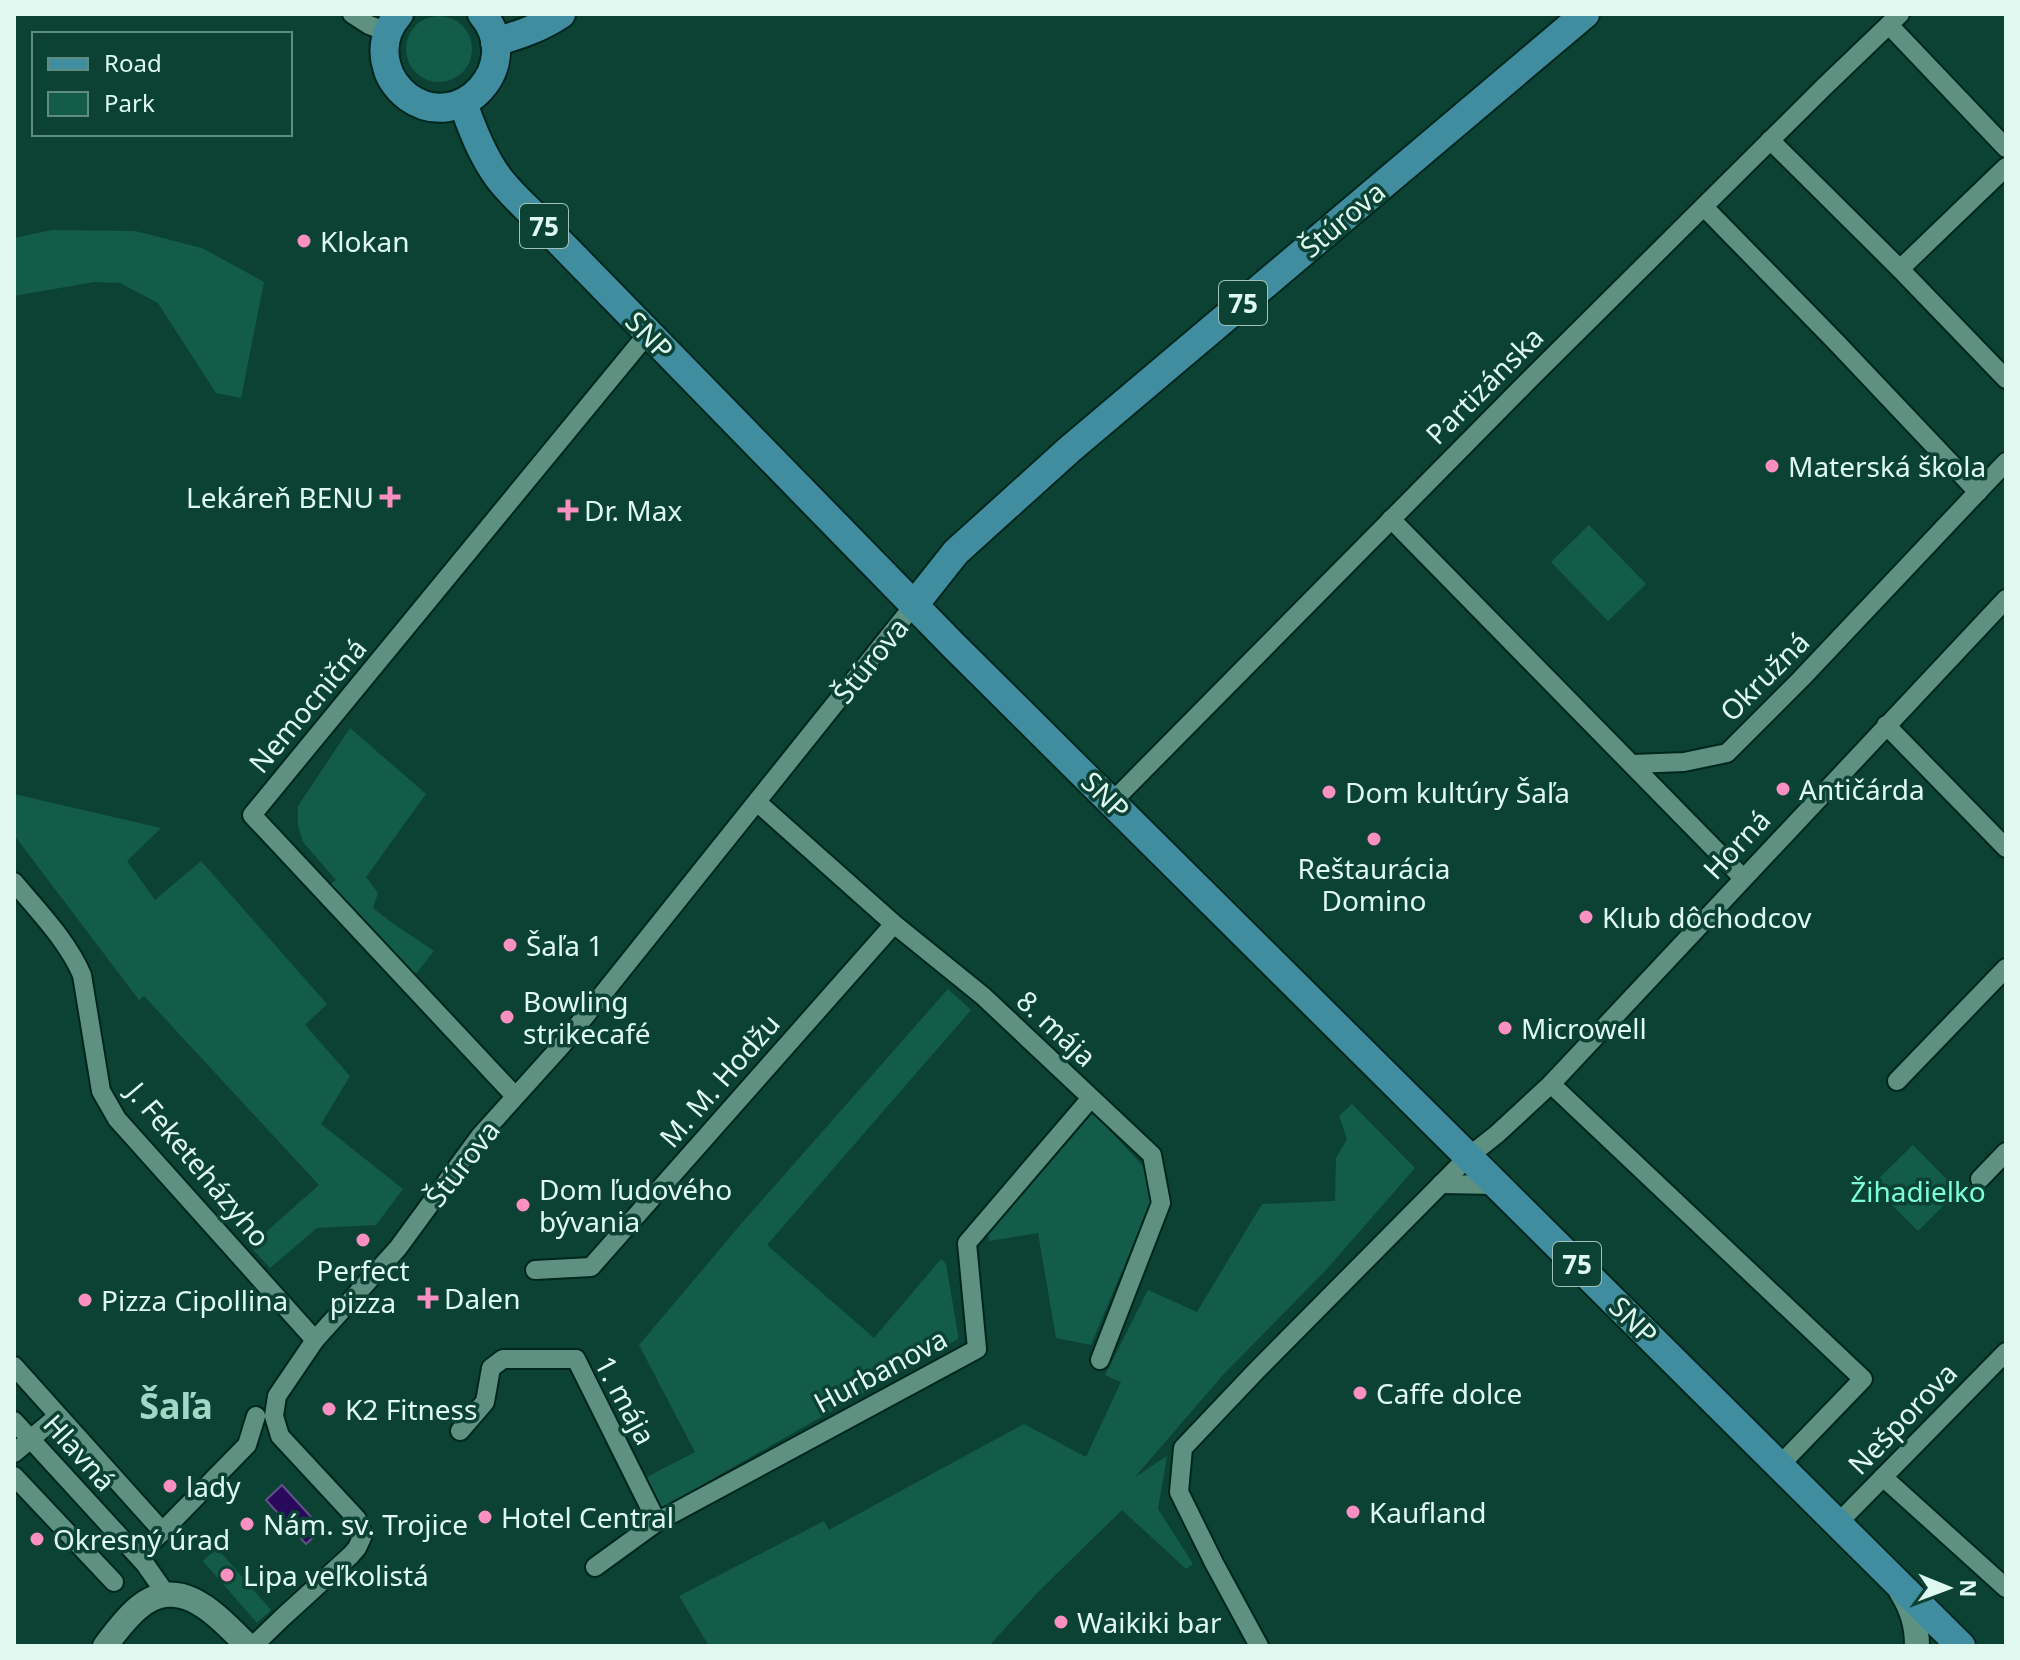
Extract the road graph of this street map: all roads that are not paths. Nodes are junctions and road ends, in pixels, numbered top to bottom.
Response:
1 (352, 14) edge
2 (482, 14) edge
3 (561, 14) edge
4 (1585, 14) edge
5 (1895, 20) edge
6 (393, 23) edge
7 (495, 42) junction
8 (463, 103) junction
9 (1770, 140) junction
10 (2006, 148) edge
11 (2006, 167) edge
12 (1704, 207) junction
13 (1900, 269) junction
14 (649, 332) junction
15 (2006, 379) edge
16 (2006, 462) edge
17 (1978, 492) junction
18 (1391, 519) junction
19 (2006, 599) edge
20 (914, 605) junction
21 (1886, 725) junction
22 (1633, 764) junction
23 (757, 802) junction
24 (1112, 802) junction
25 (2006, 848) edge
26 (1743, 878) junction
27 (14, 882) edge
28 (894, 924) junction
29 (2006, 968) edge
30 (1897, 1081) dead end
31 (1551, 1084) junction
32 (515, 1096) junction
33 (1091, 1098) junction
34 (2006, 1152) edge
35 (1468, 1157) junction
36 (1980, 1179) dead end
37 (1441, 1184) junction
38 (1497, 1185) junction
39 (535, 1270) dead end
40 (315, 1340) junction
41 (2006, 1352) edge
42 (1100, 1360) dead end
43 (14, 1366) edge
44 (58, 1416) junction
45 (265, 1416) junction
46 (14, 1421) edge
47 (460, 1431) dead end
48 (30, 1439) junction
49 (14, 1453) edge
50 (1780, 1465) junction
51 (14, 1476) edge
52 (1883, 1477) junction
53 (657, 1522) junction
54 (1838, 1523) junction
55 (151, 1544) junction
56 (595, 1567) dead end
57 (1891, 1576) junction
58 (114, 1582) dead end
59 (2006, 1588) edge
60 (166, 1594) junction
61 (105, 1646) edge
62 (251, 1646) edge
63 (1259, 1646) edge
64 (1917, 1646) edge
65 (1961, 1646) edge

1 - 6 street
2 - 7 main road
3 - 7 main road
4 - 20 main road, Štúrova / 75
5 - 9 street, Partizánska
5 - 10 street
6 - 8 main road
7 - 8 main road
8 - 14 main road, SNP / 75
9 - 12 street, Partizánska
9 - 13 street
11 - 13 street
12 - 17 street
12 - 18 street, Partizánska
13 - 15 street
14 - 20 main road, SNP / 75
14 - 32 street, Nemocničná
16 - 17 street, Okružná
17 - 22 street, Okružná
18 - 22 street
18 - 24 street, Partizánska
19 - 21 street, Horná
20 - 23 street, Štúrova
20 - 24 main road, SNP / 75
21 - 25 street
21 - 26 street, Horná
22 - 26 street
23 - 28 street, 8. mája
23 - 32 street, Štúrova
24 - 35 main road, SNP / 75
26 - 31 street, Horná
27 - 40 street, J. Feketeházyho
28 - 33 street, 8. mája
28 - 39 street, M. M. Hodžu
29 - 30 street
31 - 35 street, Horná
31 - 50 street
32 - 40 street, Štúrova
33 - 42 street, 8. mája
33 - 53 street, Hurbanova
34 - 36 street
35 - 37 street, Horná
35 - 38 main road, SNP / 75
37 - 38 street
37 - 63 street, Horná
38 - 50 main road, SNP / 75
40 - 45 street, Štúrova
41 - 52 street, Nešporova
43 - 44 street
44 - 48 street
44 - 55 street
45 - 55 street, Štúrova
45 - 62 street
46 - 48 street, Hlavná
47 - 53 street, 1. mája
48 - 49 street
48 - 55 street, Hlavná
50 - 54 main road, SNP / 75
51 - 58 street
52 - 54 street, Nešporova
52 - 59 street
53 - 56 street, Hurbanova
54 - 57 main road, SNP / 75
55 - 60 street, Hlavná
57 - 64 main road
57 - 65 main road, SNP / 75
60 - 61 main road
60 - 62 main road

